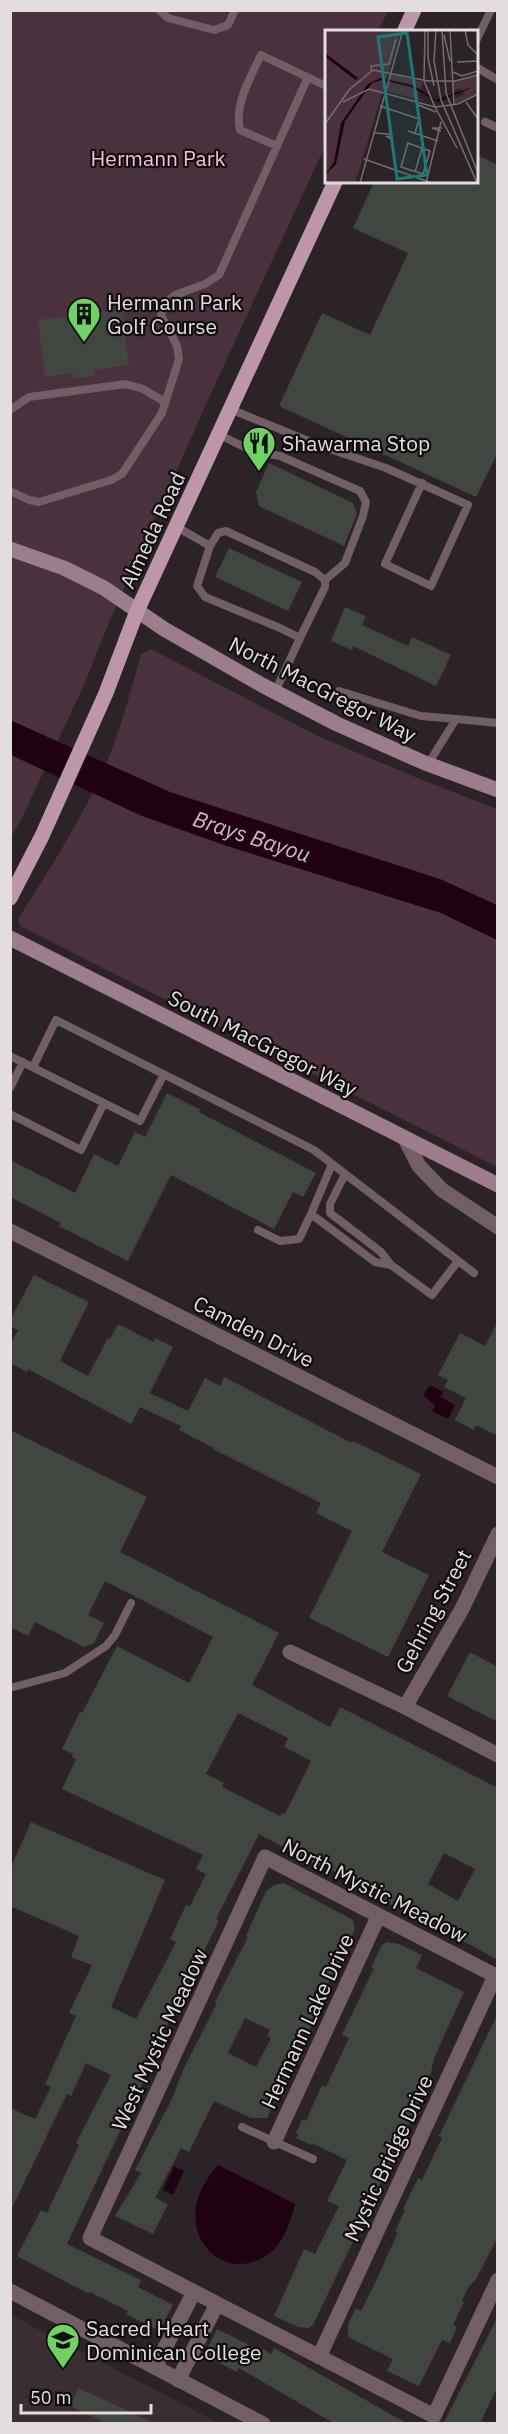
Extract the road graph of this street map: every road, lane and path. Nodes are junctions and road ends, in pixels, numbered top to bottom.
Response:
1 (159, 10) edge
2 (235, 10) edge
3 (414, 10) edge
4 (491, 10) edge
5 (405, 30) edge
6 (478, 39) edge
7 (478, 68) edge
8 (308, 77) junction
9 (498, 80) edge
10 (325, 85) edge
11 (485, 122) dead end
12 (498, 128) edge
13 (277, 146) junction
14 (335, 183) edge
15 (165, 402) junction
16 (230, 409) junction
17 (10, 410) edge
18 (218, 434) junction
19 (422, 483) junction
20 (10, 491) edge
21 (177, 527) junction
22 (210, 546) junction
23 (10, 549) edge
24 (325, 580) junction
25 (137, 610) junction
26 (300, 638) junction
27 (339, 691) dead end
28 (275, 692) junction
29 (456, 719) junction
30 (498, 723) edge
31 (428, 764) junction
32 (498, 790) edge
33 (10, 898) edge
34 (10, 938) edge
35 (10, 1056) edge
36 (23, 1062) junction
37 (33, 1067) junction
38 (164, 1074) junction
39 (10, 1088) edge
40 (104, 1103) junction
41 (10, 1114) edge
42 (405, 1139) junction
43 (332, 1164) junction
44 (345, 1174) junction
45 (498, 1185) edge
46 (311, 1214) junction
47 (498, 1227) edge
48 (258, 1230) dead end
49 (10, 1231) edge
50 (458, 1261) junction
51 (391, 1265) junction
52 (474, 1273) dead end
53 (498, 1477) edge
54 (498, 1534) edge
55 (493, 1554) edge
56 (131, 1603) dead end
57 (290, 1652) dead end
58 (10, 1688) edge
59 (405, 1707) junction
60 (498, 1755) edge
61 (265, 1857) joint
62 (378, 1917) junction
63 (496, 1976) edge
64 (242, 2127) dead end
65 (274, 2142) junction
66 (313, 2159) dead end
67 (498, 2280) edge
68 (10, 2291) edge
69 (194, 2292) junction
70 (217, 2304) junction
71 (319, 2357) junction
72 (155, 2367) junction
73 (178, 2380) junction
74 (263, 2424) edge

1 - 2 lane
3 - 5 main road
4 - 6 lane
7 - 9 lane
8 - 10 lane
8 - 13 lane
8 - 13 lane
11 - 12 lane
13 - 15 lane
14 - 16 main road, Almeda Road
15 - 17 lane
15 - 20 lane
16 - 18 main road, Almeda Road
16 - 19 lane
18 - 21 main road, Almeda Road
18 - 24 lane
19 - 19 lane
21 - 22 lane
21 - 25 main road, Almeda Road
22 - 24 lane
22 - 26 lane
23 - 25 main road, North MacGregor Way
24 - 26 lane
25 - 28 main road, North MacGregor Way
25 - 33 main road, Almeda Road
26 - 28 lane
27 - 29 lane
28 - 31 main road, North MacGregor Way
29 - 30 lane
29 - 31 lane
31 - 32 main road, North MacGregor Way
34 - 42 main road, South MacGregor Way
35 - 36 lane
36 - 37 lane
36 - 39 lane
37 - 38 lane
37 - 40 lane
38 - 40 lane
38 - 43 lane
40 - 41 lane
42 - 45 main road, South MacGregor Way
42 - 47 street
43 - 44 lane
43 - 46 lane
44 - 50 lane
44 - 51 lane
46 - 48 lane
46 - 51 lane
49 - 53 street, Camden Drive
50 - 51 lane
50 - 52 lane
54 - 55 street, Gehring Street
55 - 59 street, Gehring Street
56 - 58 lane
57 - 59 street
59 - 60 street
61 - 62 street, North Mystic Meadow
61 - 69 street, West Mystic Meadow
62 - 63 street, North Mystic Meadow
62 - 65 street, Hermann Lake Drive
63 - 71 street, Mystic Bridge Drive
64 - 65 lane
65 - 66 lane
67 - 71 street
68 - 72 street
69 - 70 street
69 - 72 street
70 - 71 street
70 - 73 street
72 - 73 street
73 - 74 street

